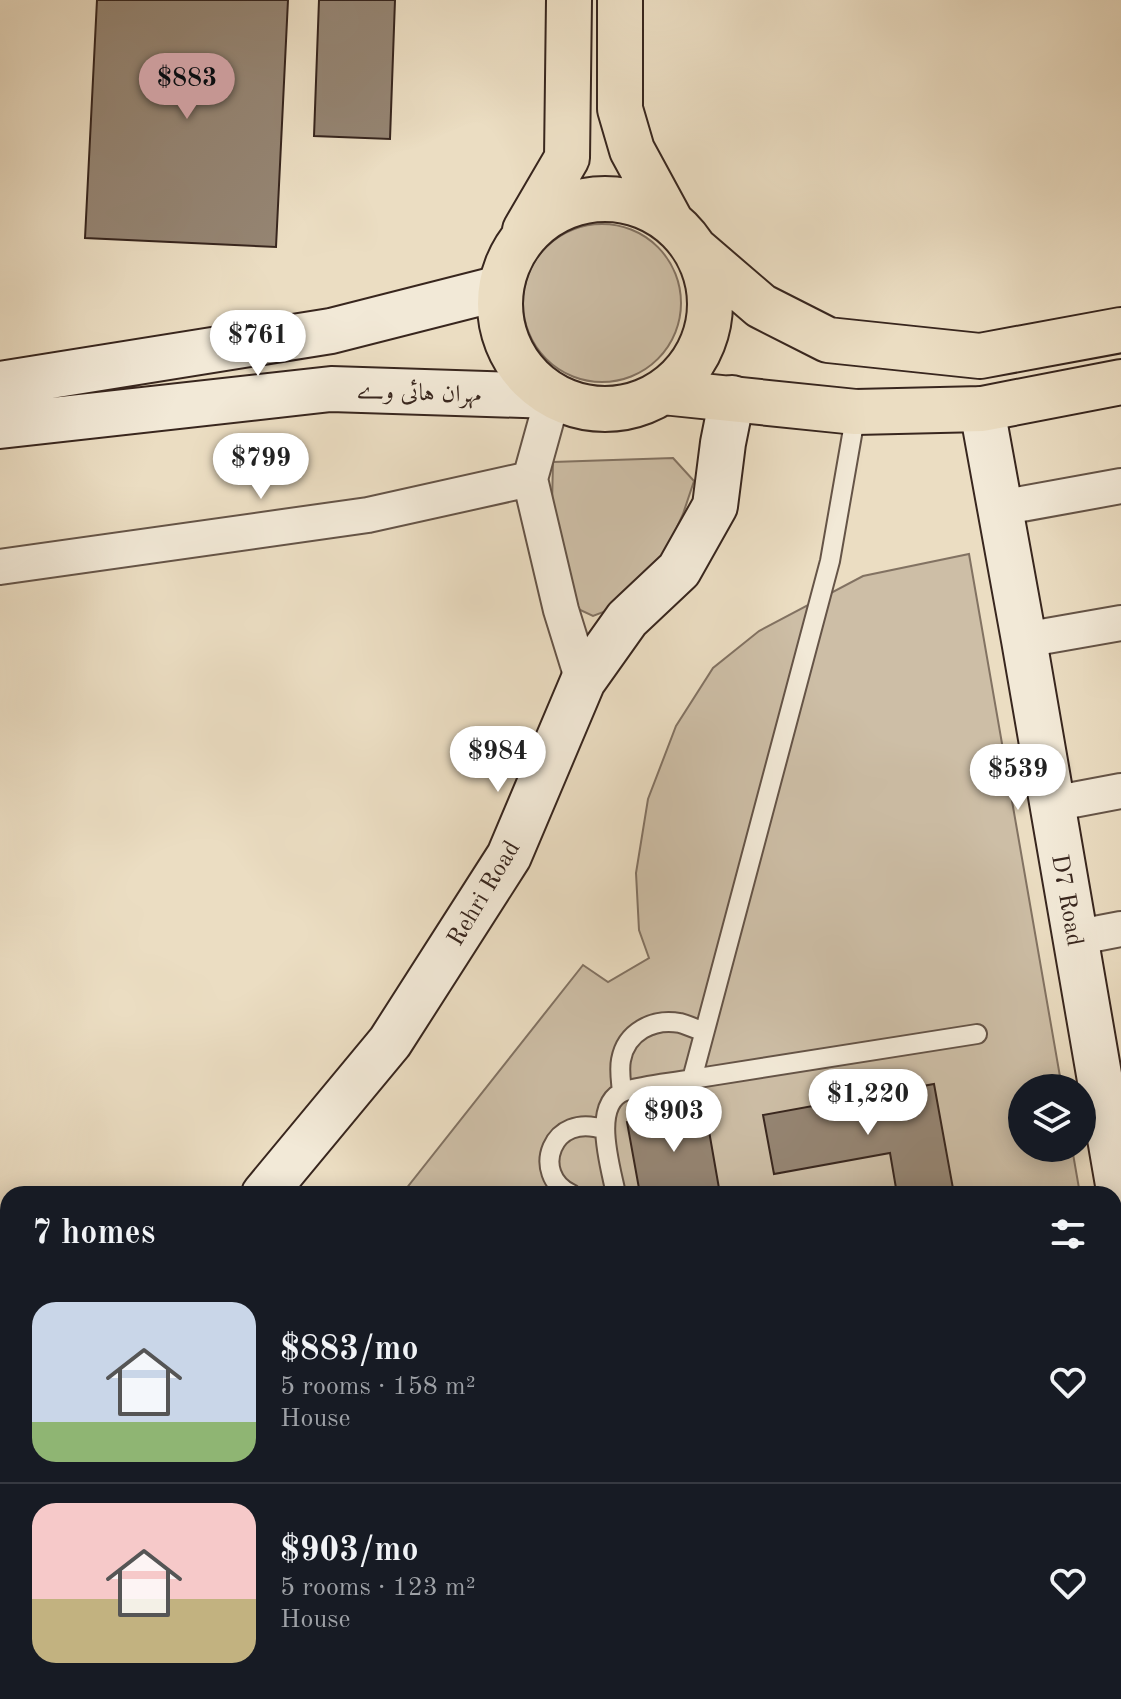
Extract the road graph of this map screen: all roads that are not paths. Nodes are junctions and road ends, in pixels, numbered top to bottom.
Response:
1 (569, 0) edge
2 (620, 0) edge
3 (684, 235) junction
4 (516, 246) junction
5 (500, 288) junction
6 (1121, 330) edge
7 (1015, 350) junction
8 (1121, 382) edge
9 (0, 384) edge
10 (663, 392) junction
11 (553, 396) junction
12 (732, 398) junction
13 (1024, 401) junction
14 (982, 409) junction
15 (856, 412) junction
16 (0, 426) edge
17 (530, 479) junction
18 (1121, 486) edge
19 (1000, 508) junction
20 (0, 567) edge
21 (1121, 623) edge
22 (1024, 640) junction
23 (583, 681) junction
24 (1121, 791) edge
25 (1052, 804) junction
26 (1121, 929) edge
27 (1074, 938) junction
28 (704, 1032) junction
29 (977, 1034) dead end
30 (1108, 1053) edge
31 (692, 1079) junction
32 (622, 1092) junction
33 (605, 1130) junction
34 (271, 1186) edge
35 (559, 1186) edge
36 (610, 1186) edge
37 (1120, 1186) edge

1 - 4 main road
2 - 3 main road
3 - 4 main road
3 - 7 main road
3 - 10 main road
4 - 5 main road
5 - 9 street
5 - 11 main road
6 - 7 main road
7 - 13 main road
8 - 13 main road
10 - 11 main road
10 - 12 main road
11 - 16 street, مہران ہائی وے
11 - 17 street
12 - 15 main road
12 - 23 street, Rehri Road
13 - 14 main road
14 - 15 main road
14 - 19 street, D7 Road
15 - 28 lane
17 - 20 street
17 - 23 street
18 - 19 street
19 - 22 street, D7 Road
21 - 22 street
22 - 25 street, D7 Road
23 - 34 street, Rehri Road
24 - 25 street
25 - 27 street, D7 Road
26 - 27 street
27 - 30 street, D7 Road
28 - 31 lane
28 - 32 lane
29 - 31 lane
30 - 37 street, D7 Road
31 - 32 lane
32 - 33 lane
33 - 35 lane
33 - 36 lane

